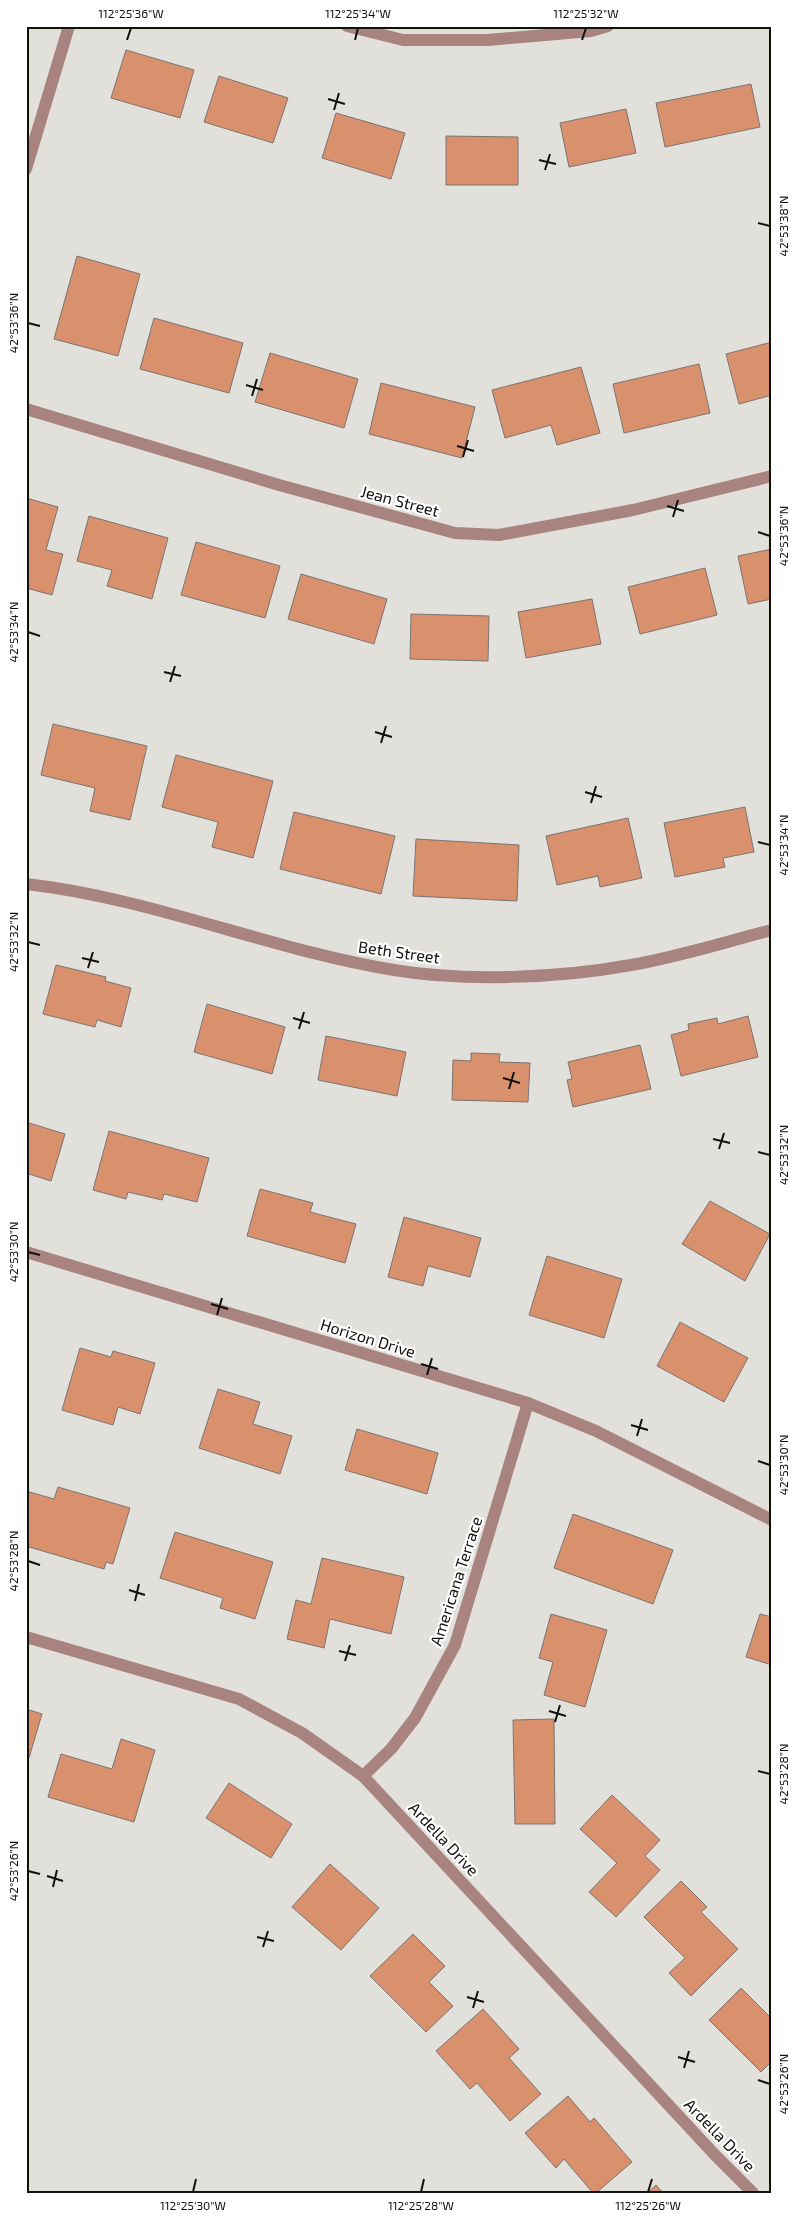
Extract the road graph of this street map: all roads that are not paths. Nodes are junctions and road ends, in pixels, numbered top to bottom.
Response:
1 (69, 26) edge
2 (347, 26) edge
3 (608, 26) edge
4 (26, 170) edge
5 (26, 409) edge
6 (772, 476) edge
7 (26, 884) edge
8 (772, 930) edge
9 (26, 1252) edge
10 (528, 1403) junction
11 (772, 1520) edge
12 (26, 1637) edge
13 (363, 1776) junction
14 (753, 2193) edge

1 - 4 street
2 - 3 street
5 - 6 street, Jean Street
7 - 8 street, Beth Street
9 - 10 street, Horizon Drive
10 - 11 street, Horizon Drive
10 - 13 street, Americana Terrace
12 - 13 street, Ardella Drive
13 - 14 street, Ardella Drive

